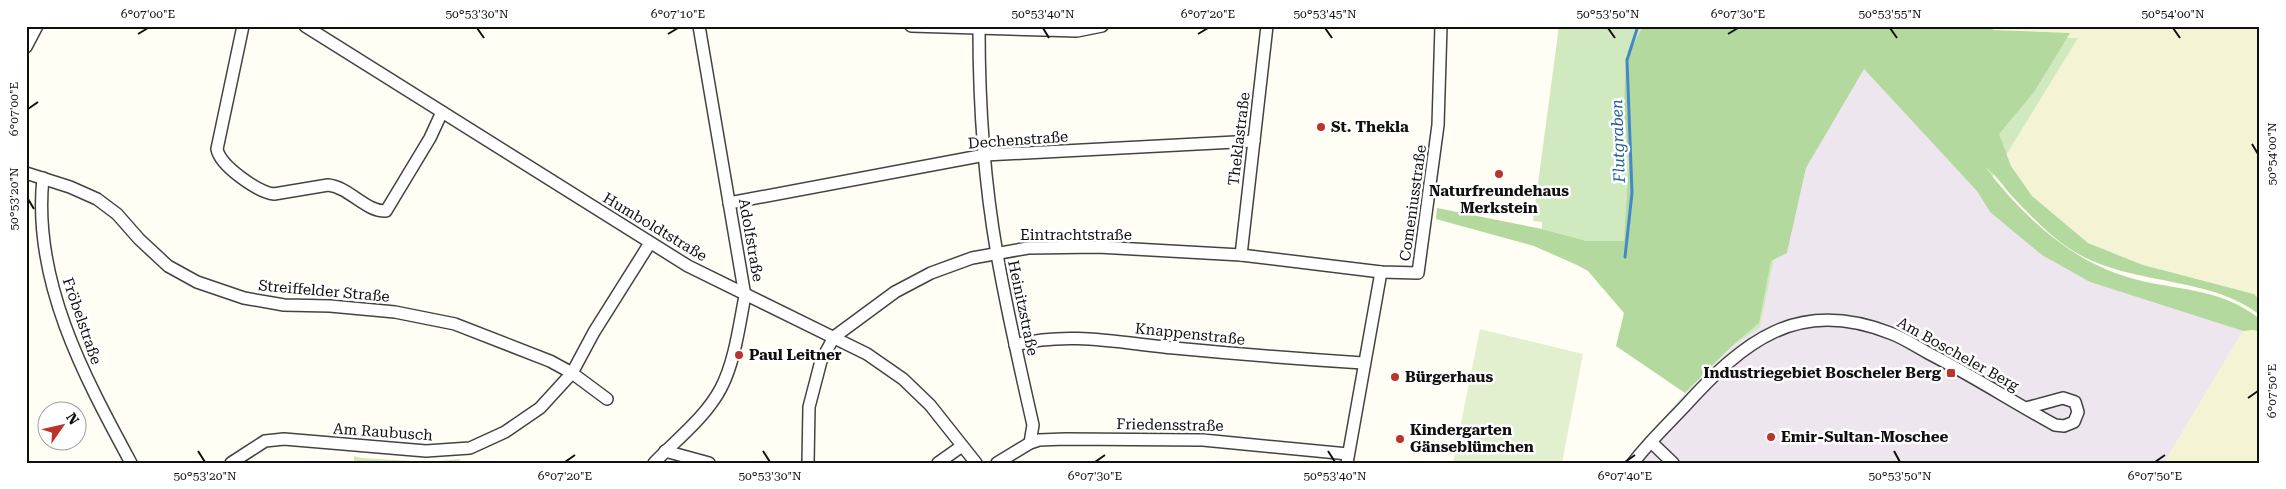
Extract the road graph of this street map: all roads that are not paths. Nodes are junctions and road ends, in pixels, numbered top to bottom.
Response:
1 (38, 26) edge
2 (243, 26) edge
3 (305, 26) edge
4 (699, 26) edge
5 (911, 26) edge
6 (1102, 26) edge
7 (1268, 26) edge
8 (1441, 26) edge
9 (979, 29) junction
10 (26, 47) edge
11 (442, 112) junction
12 (1254, 141) junction
13 (985, 155) junction
14 (26, 172) edge
15 (43, 178) junction
16 (729, 203) junction
17 (650, 243) junction
18 (997, 254) junction
19 (1241, 255) junction
20 (1381, 272) junction
21 (745, 296) junction
22 (834, 338) junction
23 (1015, 346) junction
24 (1363, 363) junction
25 (572, 373) junction
26 (607, 399) dead end
27 (2026, 408) dead end
28 (1651, 442) junction
29 (1030, 443) junction
30 (962, 446) junction
31 (665, 451) junction
32 (1347, 458) edge
33 (131, 463) edge
34 (230, 463) edge
35 (654, 463) edge
36 (709, 463) edge
37 (808, 463) edge
38 (938, 463) edge
39 (976, 463) edge
40 (997, 463) edge
41 (1633, 463) edge
42 (1673, 463) edge

1 - 10 street
2 - 11 street
3 - 11 street, Humboldtstraße
4 - 16 street, Adolfstraße
5 - 9 street
6 - 9 street
7 - 12 street, Theklastraße
8 - 20 street, Comeniusstraße
9 - 13 street, Heinitzstraße
11 - 17 street, Humboldtstraße
12 - 13 street, Dechenstraße
12 - 19 street, Theklastraße
13 - 16 street, Dechenstraße
13 - 18 street, Heinitzstraße
14 - 15 street, Streiffelder Straße
15 - 25 street, Streiffelder Straße
15 - 33 street, Fröbelstraße
16 - 21 street, Adolfstraße
17 - 21 street, Humboldtstraße
17 - 25 street, Am Raubusch
18 - 19 street, Eintrachtstraße
18 - 22 street, Eintrachtstraße
18 - 23 street, Heinitzstraße
19 - 20 street, Eintrachtstraße
20 - 24 street, Comeniusstraße
21 - 22 street, Humboldtstraße
21 - 31 street, Adolfstraße
22 - 30 street, Humboldtstraße
22 - 37 street, Eintrachtstraße
23 - 24 street, Knappenstraße
23 - 29 street, Heinitzstraße
24 - 32 street, Comeniusstraße
25 - 26 street, Streiffelder Straße
25 - 34 street, Am Raubusch
27 - 28 street, Am Boscheler Berg
28 - 41 street, Am Boscheler Berg
28 - 42 street
29 - 32 street, Friedensstraße
29 - 40 street, Friedensstraße
30 - 38 street
30 - 39 street, Humboldtstraße
31 - 35 street, Adolfstraße
31 - 36 street

